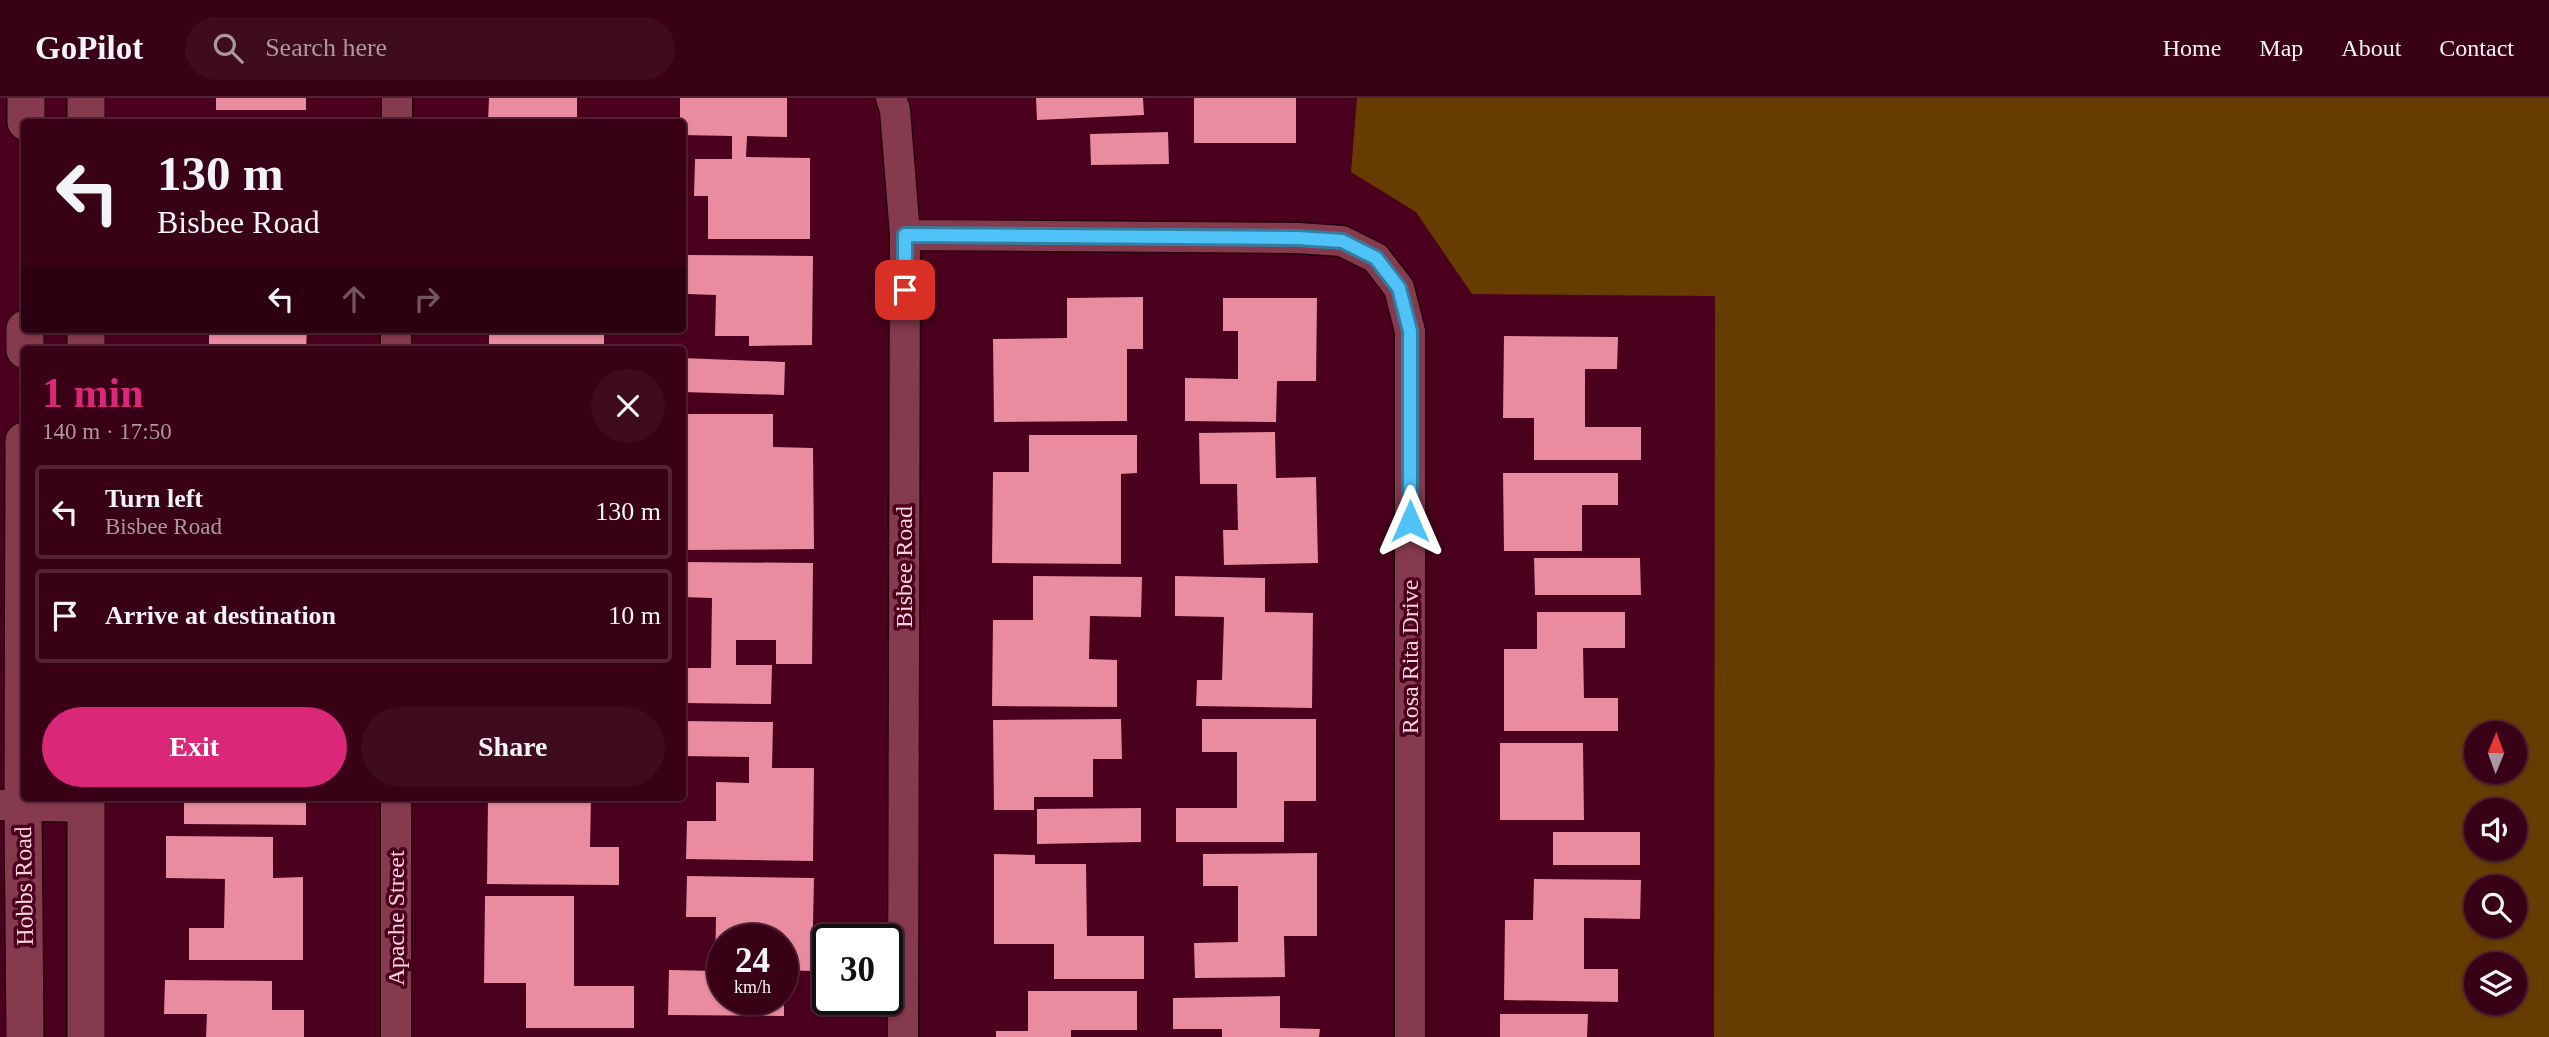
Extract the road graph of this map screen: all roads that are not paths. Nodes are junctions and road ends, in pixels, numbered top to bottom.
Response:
1 (26, 98) edge
2 (86, 98) edge
3 (397, 98) edge
4 (891, 98) edge
5 (26, 119) edge
6 (86, 119) edge
7 (397, 119) edge
8 (905, 235) junction
9 (21, 532) edge
10 (396, 801) edge
11 (86, 802) edge
12 (12, 805) edge
13 (25, 1037) edge
14 (86, 1037) edge
15 (396, 1037) edge
16 (903, 1037) edge
17 (1410, 1037) edge

1 - 5 street
2 - 6 street
3 - 7 street
4 - 8 street, Bisbee Road
8 - 16 street, Bisbee Road
8 - 17 street, Rosa Rita Drive
9 - 12 street, Hobbs Road
10 - 15 street, Apache Street
11 - 12 street
11 - 14 street
12 - 13 street, Hobbs Road

